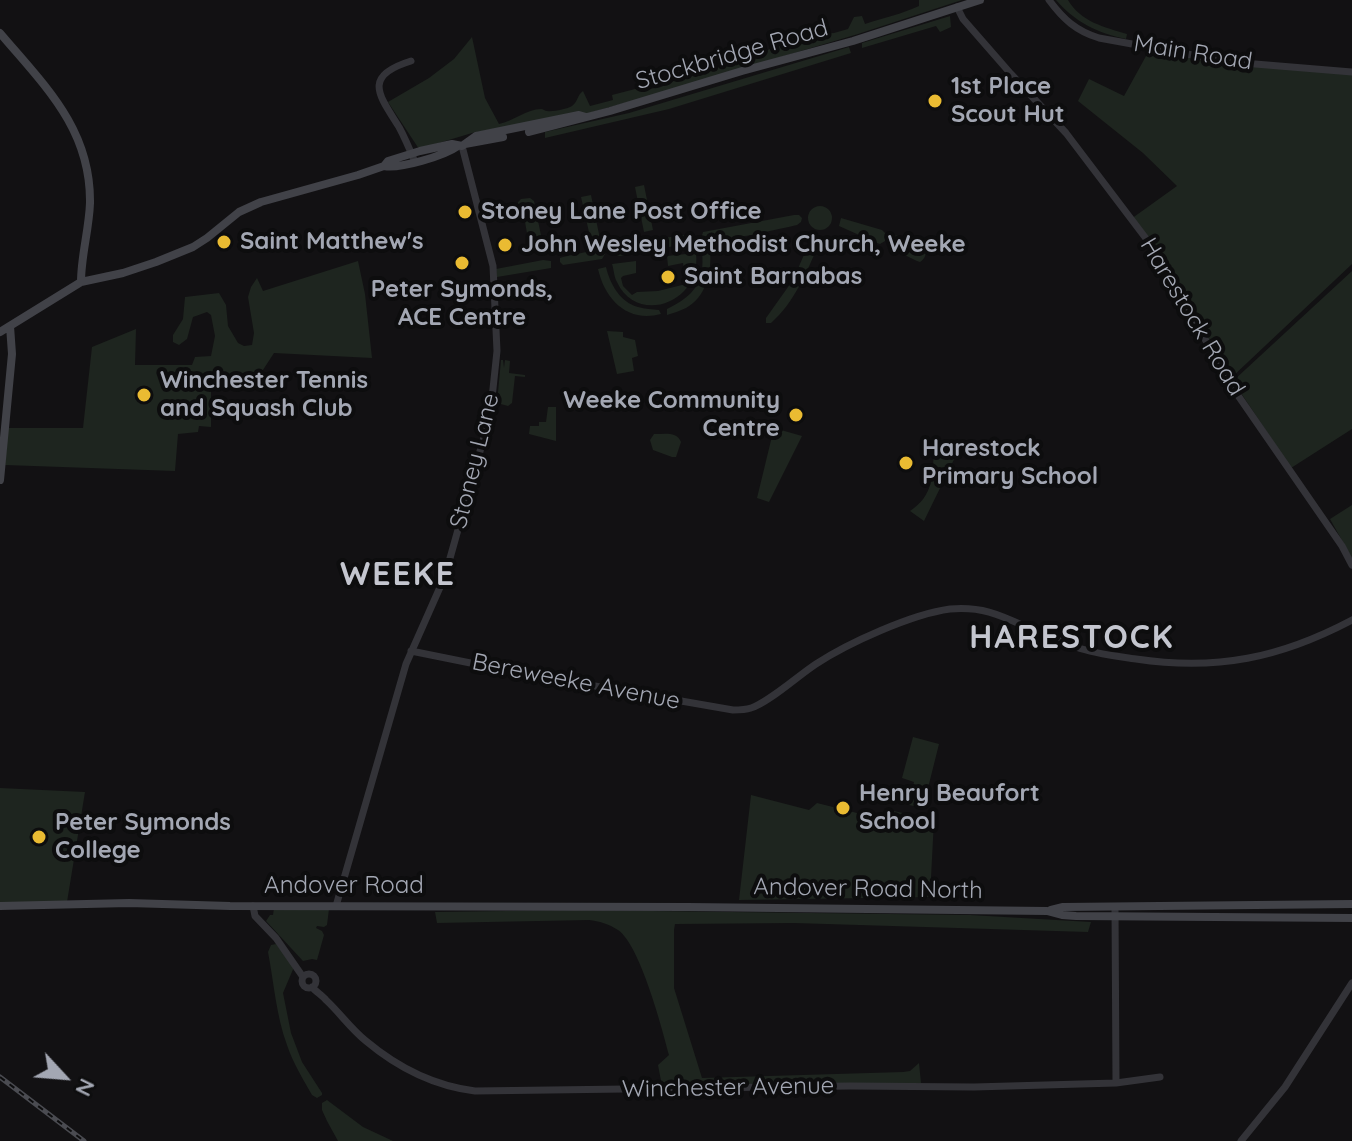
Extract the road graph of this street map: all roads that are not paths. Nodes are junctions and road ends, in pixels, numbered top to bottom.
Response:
1 (980, 0) edge
2 (1049, 0) edge
3 (957, 7) junction
4 (0, 33) edge
5 (411, 61) dead end
6 (1352, 72) edge
7 (462, 145) junction
8 (413, 158) junction
9 (81, 282) junction
10 (10, 326) junction
11 (0, 332) edge
12 (0, 480) edge
13 (1352, 565) edge
14 (1352, 620) edge
15 (411, 651) junction
16 (1352, 904) edge
17 (0, 906) edge
18 (253, 906) junction
19 (336, 906) junction
20 (688, 907) joint
21 (1115, 911) junction
22 (1352, 918) edge
23 (1352, 983) edge
24 (1160, 1077) dead end
25 (1116, 1083) junction
26 (1241, 1141) edge

1 - 3 main road, Stockbridge Road
2 - 6 street, Main Road
3 - 7 main road, Stockbridge Road
3 - 13 street, Harestock Road
4 - 9 main road
5 - 8 street
7 - 8 main road, Stockbridge Road
7 - 15 street, Stoney Lane
8 - 9 main road, Stockbridge Road
9 - 10 main road, Stockbridge Road
10 - 11 main road, Stockbridge Road
10 - 12 main road
14 - 15 street, Bereweeke Avenue
15 - 19 street, Stoney Lane
16 - 21 main road, Andover Road North
17 - 18 main road, Andover Road
18 - 19 main road, Andover Road
18 - 25 street, Winchester Avenue
19 - 20 main road, Andover Road
20 - 21 main road, Andover Road North
21 - 22 main road, Andover Road North
21 - 25 street
23 - 26 street
24 - 25 street, Winchester Avenue

